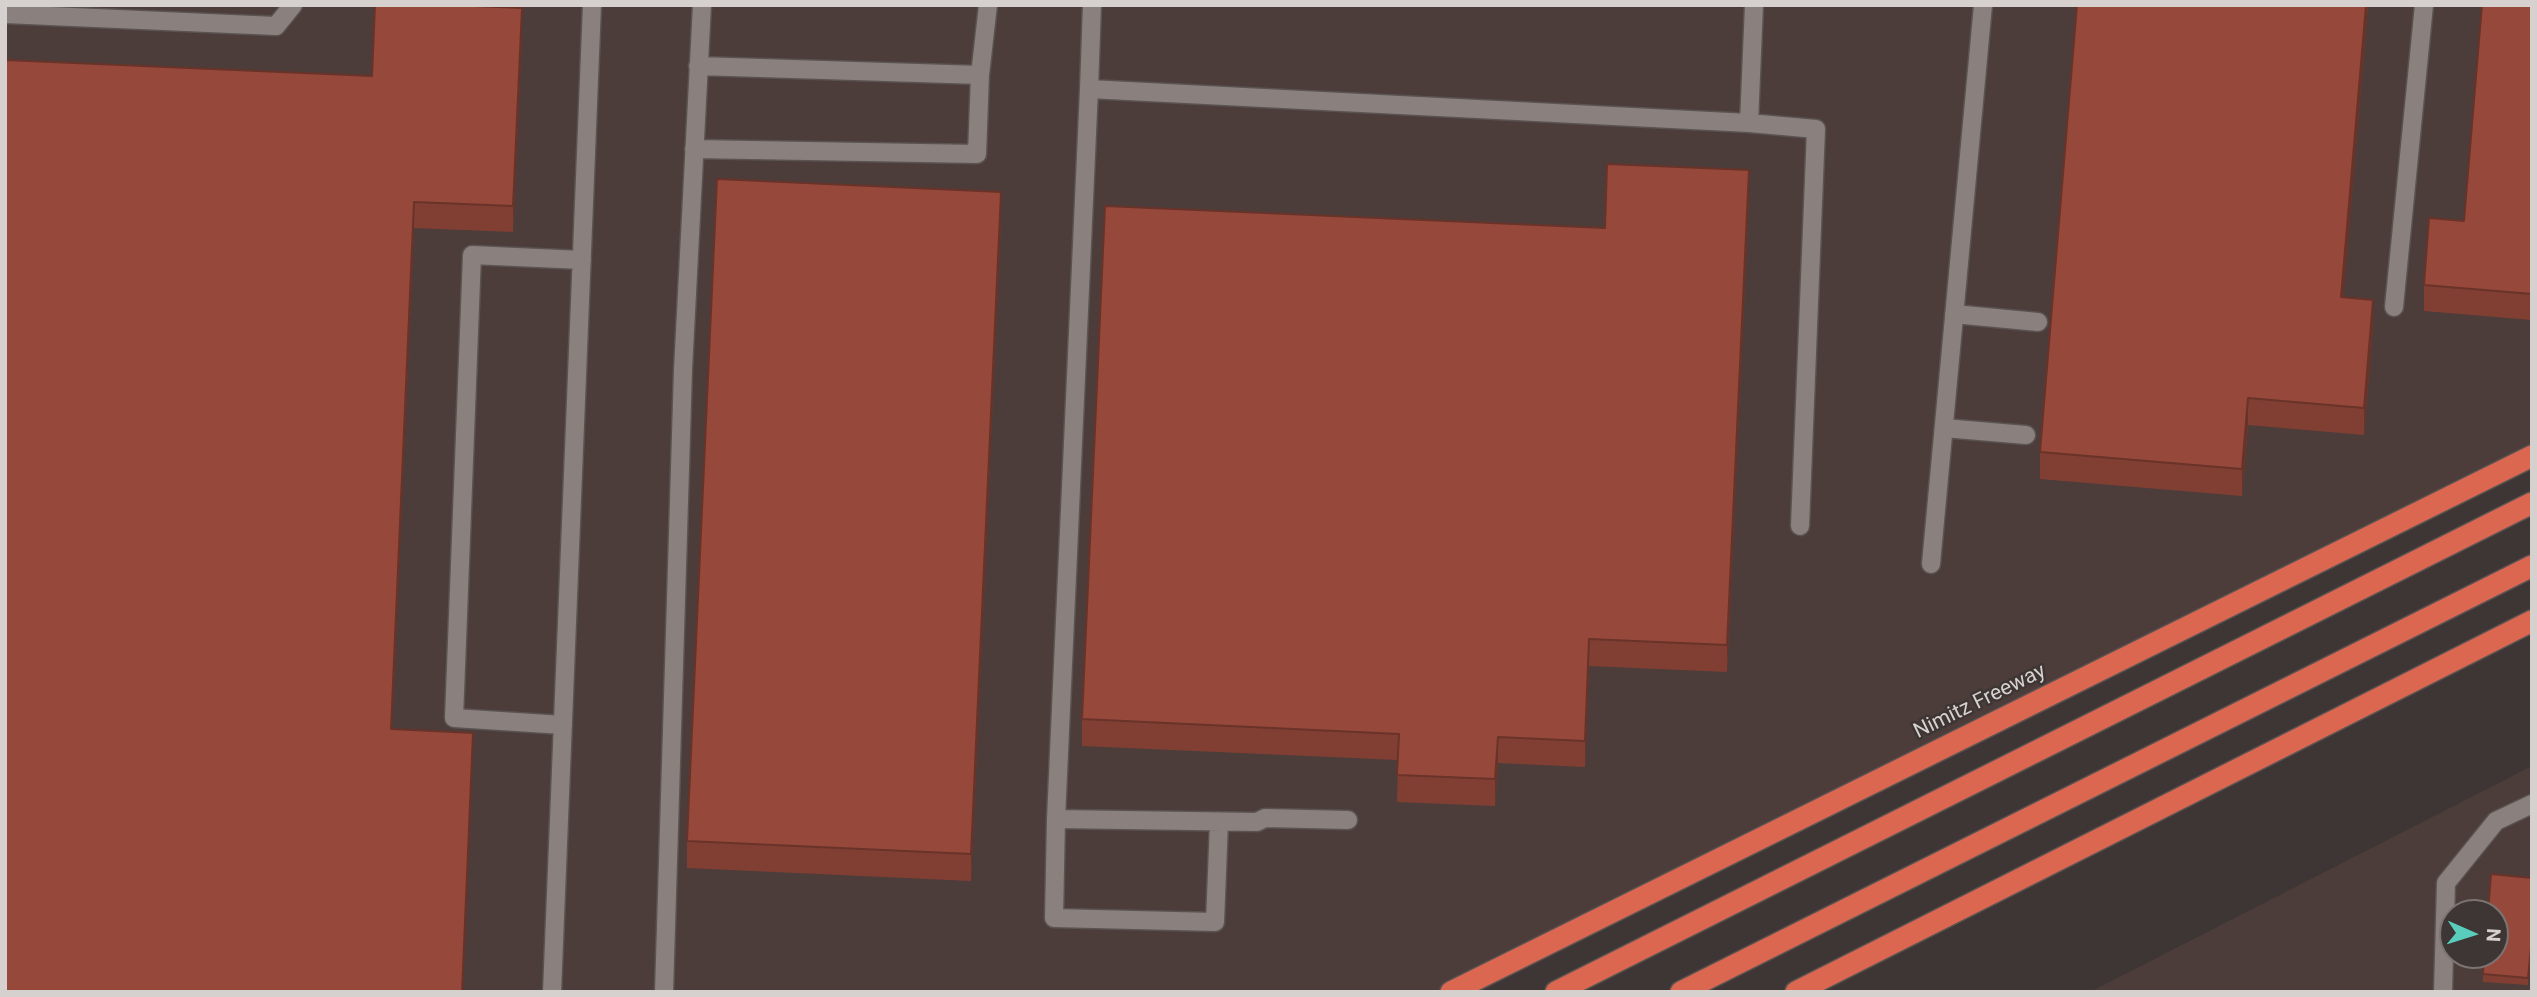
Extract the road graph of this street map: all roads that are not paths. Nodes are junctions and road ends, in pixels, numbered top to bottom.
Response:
1 (293, 5) edge
2 (592, 5) edge
3 (702, 5) edge
4 (988, 5) edge
5 (1092, 5) edge
6 (1754, 5) edge
7 (1983, 5) edge
8 (2424, 5) edge
9 (5, 14) edge
10 (698, 66) junction
11 (980, 75) junction
12 (1089, 89) junction
13 (1749, 123) junction
14 (694, 149) junction
15 (582, 260) junction
16 (2394, 307) dead end
17 (1955, 314) junction
18 (2038, 322) dead end
19 (1944, 428) junction
20 (2026, 435) dead end
21 (2532, 456) edge
22 (2532, 503) edge
23 (1800, 526) dead end
24 (1931, 564) dead end
25 (2532, 566) edge
26 (2532, 621) edge
27 (563, 724) junction
28 (2532, 804) edge
29 (1056, 819) junction
30 (1348, 820) dead end
31 (1219, 822) junction
32 (1856, 962) junction
33 (552, 992) edge
34 (664, 992) edge
35 (1451, 992) edge
36 (1556, 992) edge
37 (1681, 992) edge
38 (1796, 992) edge
39 (1834, 992) edge
40 (2443, 992) edge

1 - 9 lane
2 - 15 lane
3 - 10 lane
4 - 11 lane
5 - 12 lane
6 - 13 lane
7 - 17 lane
8 - 16 lane
10 - 11 lane
10 - 14 lane
11 - 14 lane
12 - 13 lane
12 - 29 lane
13 - 23 lane
14 - 34 lane
15 - 27 lane
15 - 27 lane
17 - 18 lane
17 - 19 lane
19 - 20 lane
19 - 24 lane
21 - 35 highway, Nimitz Freeway
22 - 36 highway
25 - 37 highway
26 - 32 highway
27 - 33 lane
28 - 40 lane
29 - 31 lane
29 - 31 lane
30 - 31 lane
32 - 38 highway
32 - 39 highway

